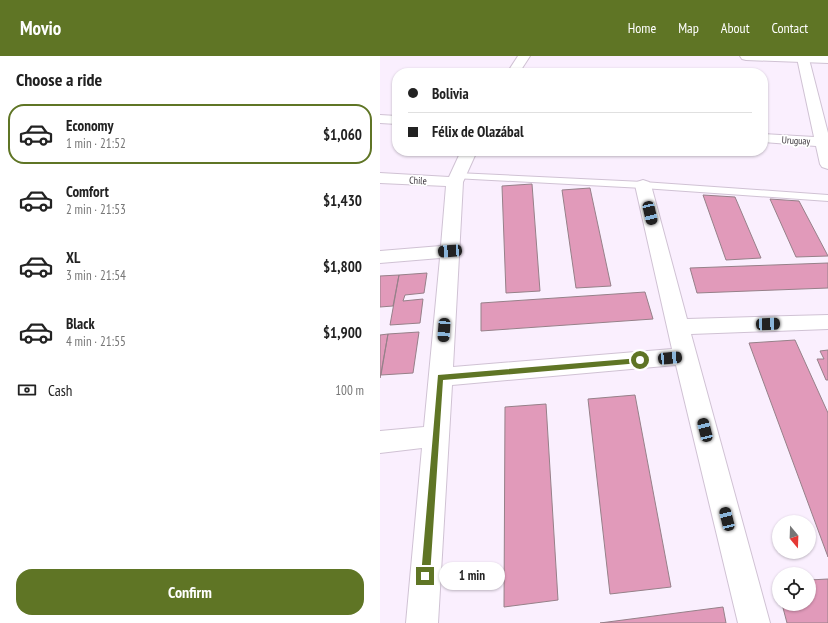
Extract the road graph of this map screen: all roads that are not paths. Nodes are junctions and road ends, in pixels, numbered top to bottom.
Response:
1 (524, 56) edge
2 (746, 56) edge
3 (804, 57) edge
4 (828, 59) edge
5 (516, 68) edge
6 (380, 119) edge
7 (392, 120) edge
8 (768, 138) edge
9 (826, 142) edge
10 (467, 156) edge
11 (828, 164) edge
12 (380, 178) edge
13 (456, 179) junction
14 (643, 185) junction
15 (828, 198) edge
16 (450, 251) junction
17 (380, 256) edge
18 (828, 322) edge
19 (678, 327) junction
20 (686, 356) junction
21 (440, 377) junction
22 (436, 436) junction
23 (380, 442) edge
24 (422, 623) edge
25 (754, 623) edge

1 - 5 street
2 - 3 street
3 - 4 street
3 - 9 street
6 - 7 street
8 - 9 street, Uruguay
9 - 11 street
10 - 13 street
12 - 13 street, Chile
13 - 14 lane
13 - 16 street
14 - 15 lane
14 - 19 street
16 - 17 street
16 - 21 street
18 - 19 street
19 - 20 street
20 - 21 street
20 - 25 street
21 - 22 street
22 - 23 street
22 - 24 street

